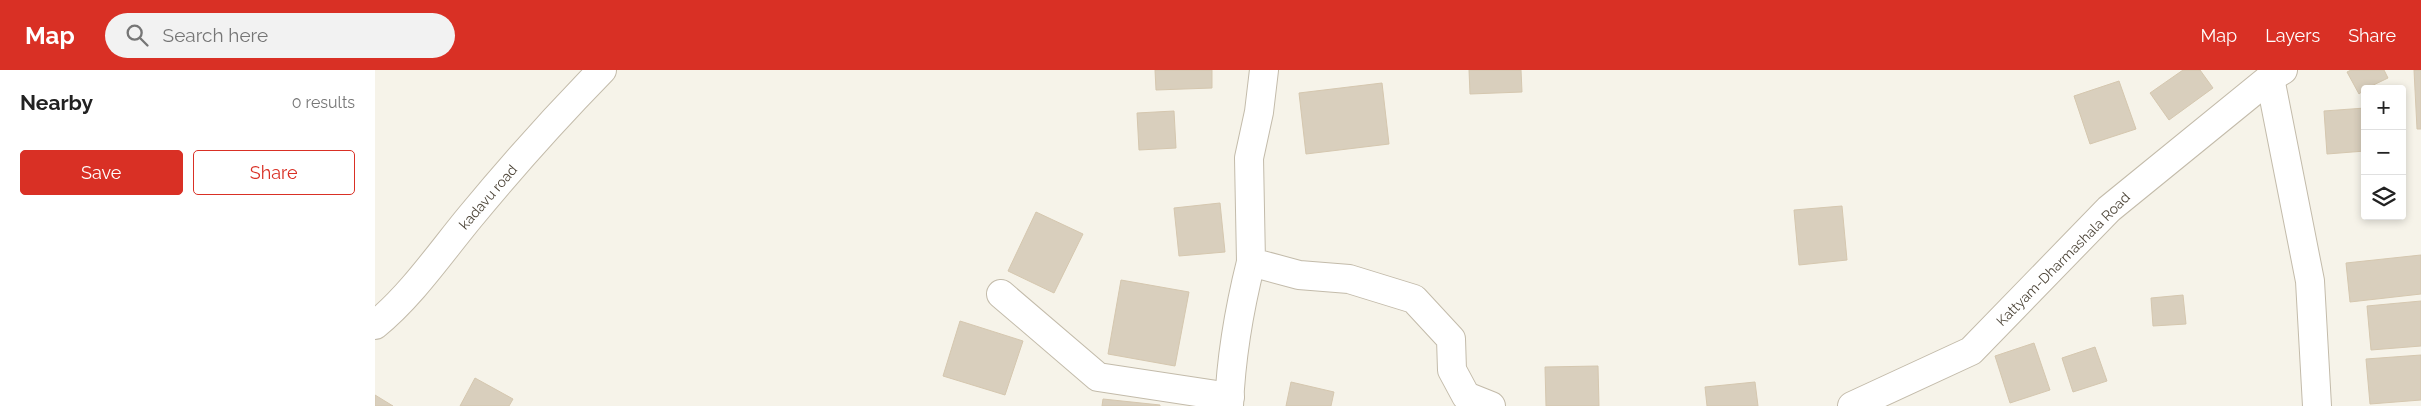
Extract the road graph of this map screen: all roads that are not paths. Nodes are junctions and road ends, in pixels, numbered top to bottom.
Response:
1 (602, 70) edge
2 (1264, 70) edge
3 (2277, 74) edge
4 (1251, 262) junction
5 (1001, 294) dead end
6 (375, 325) edge
7 (1229, 401) edge
8 (1491, 406) edge
9 (1852, 406) edge
10 (2317, 406) edge

1 - 6 street, kadavu road
2 - 4 street
3 - 9 street, Kattyam-Dharmashala Road
3 - 10 street
4 - 7 street
4 - 8 street
5 - 7 street

